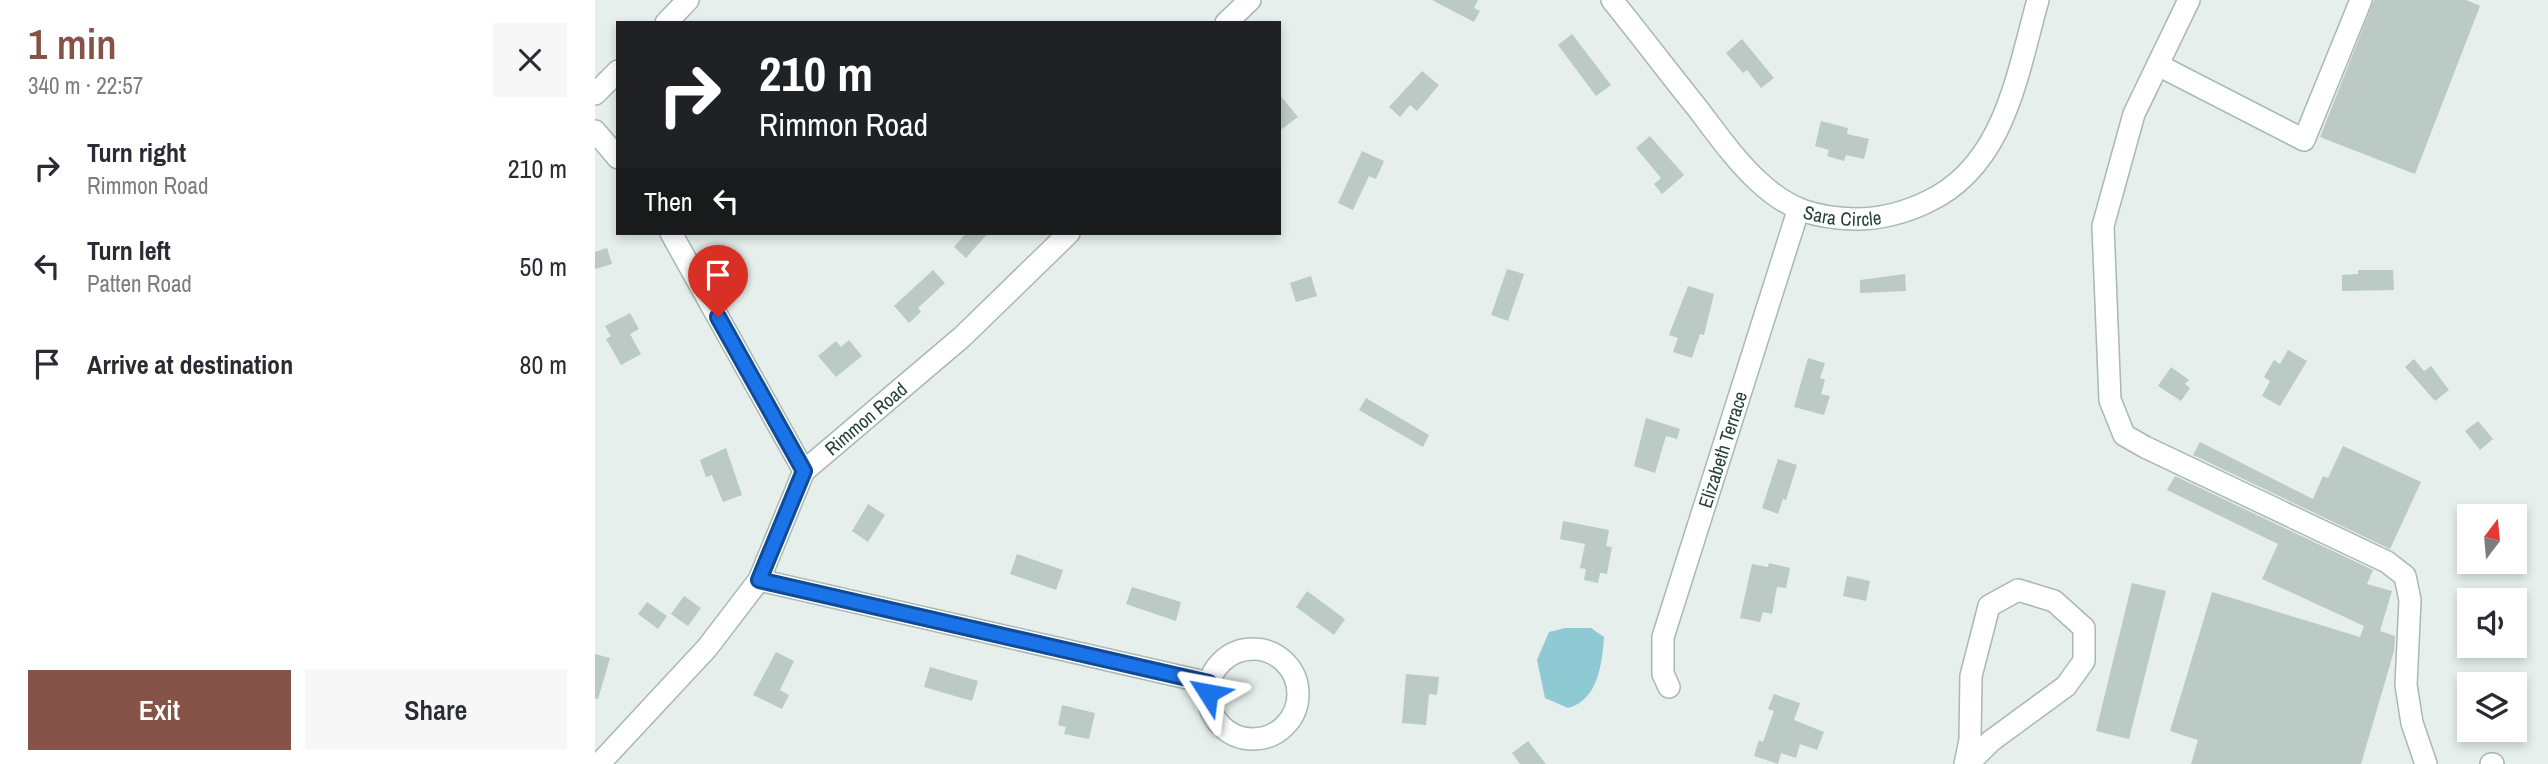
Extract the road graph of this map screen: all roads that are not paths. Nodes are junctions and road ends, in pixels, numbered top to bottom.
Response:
1 (688, 0) edge
2 (1250, 0) edge
3 (1612, 0) edge
4 (2038, 0) edge
5 (2189, 0) edge
6 (2361, 0) edge
7 (668, 21) edge
8 (1228, 21) edge
9 (2160, 66) junction
10 (616, 73) edge
11 (595, 94) edge
12 (595, 131) edge
13 (616, 156) edge
14 (1798, 211) junction
15 (672, 235) edge
16 (1067, 235) edge
17 (804, 471) junction
18 (759, 580) junction
19 (1209, 683) junction
20 (1669, 687) dead end
21 (599, 764) edge
22 (1967, 764) edge
23 (2426, 764) edge

1 - 7 street
2 - 8 street
3 - 14 street, Sara Circle
4 - 14 street, Sara Circle
5 - 9 street
6 - 9 street
9 - 23 street
10 - 11 street
12 - 13 street
14 - 20 street, Elizabeth Terrace
15 - 17 street
16 - 17 street, Rimmon Road
17 - 18 street, Rimmon Road
18 - 19 street
18 - 21 street, Rimmon Road
19 - 19 street
22 - 22 street

